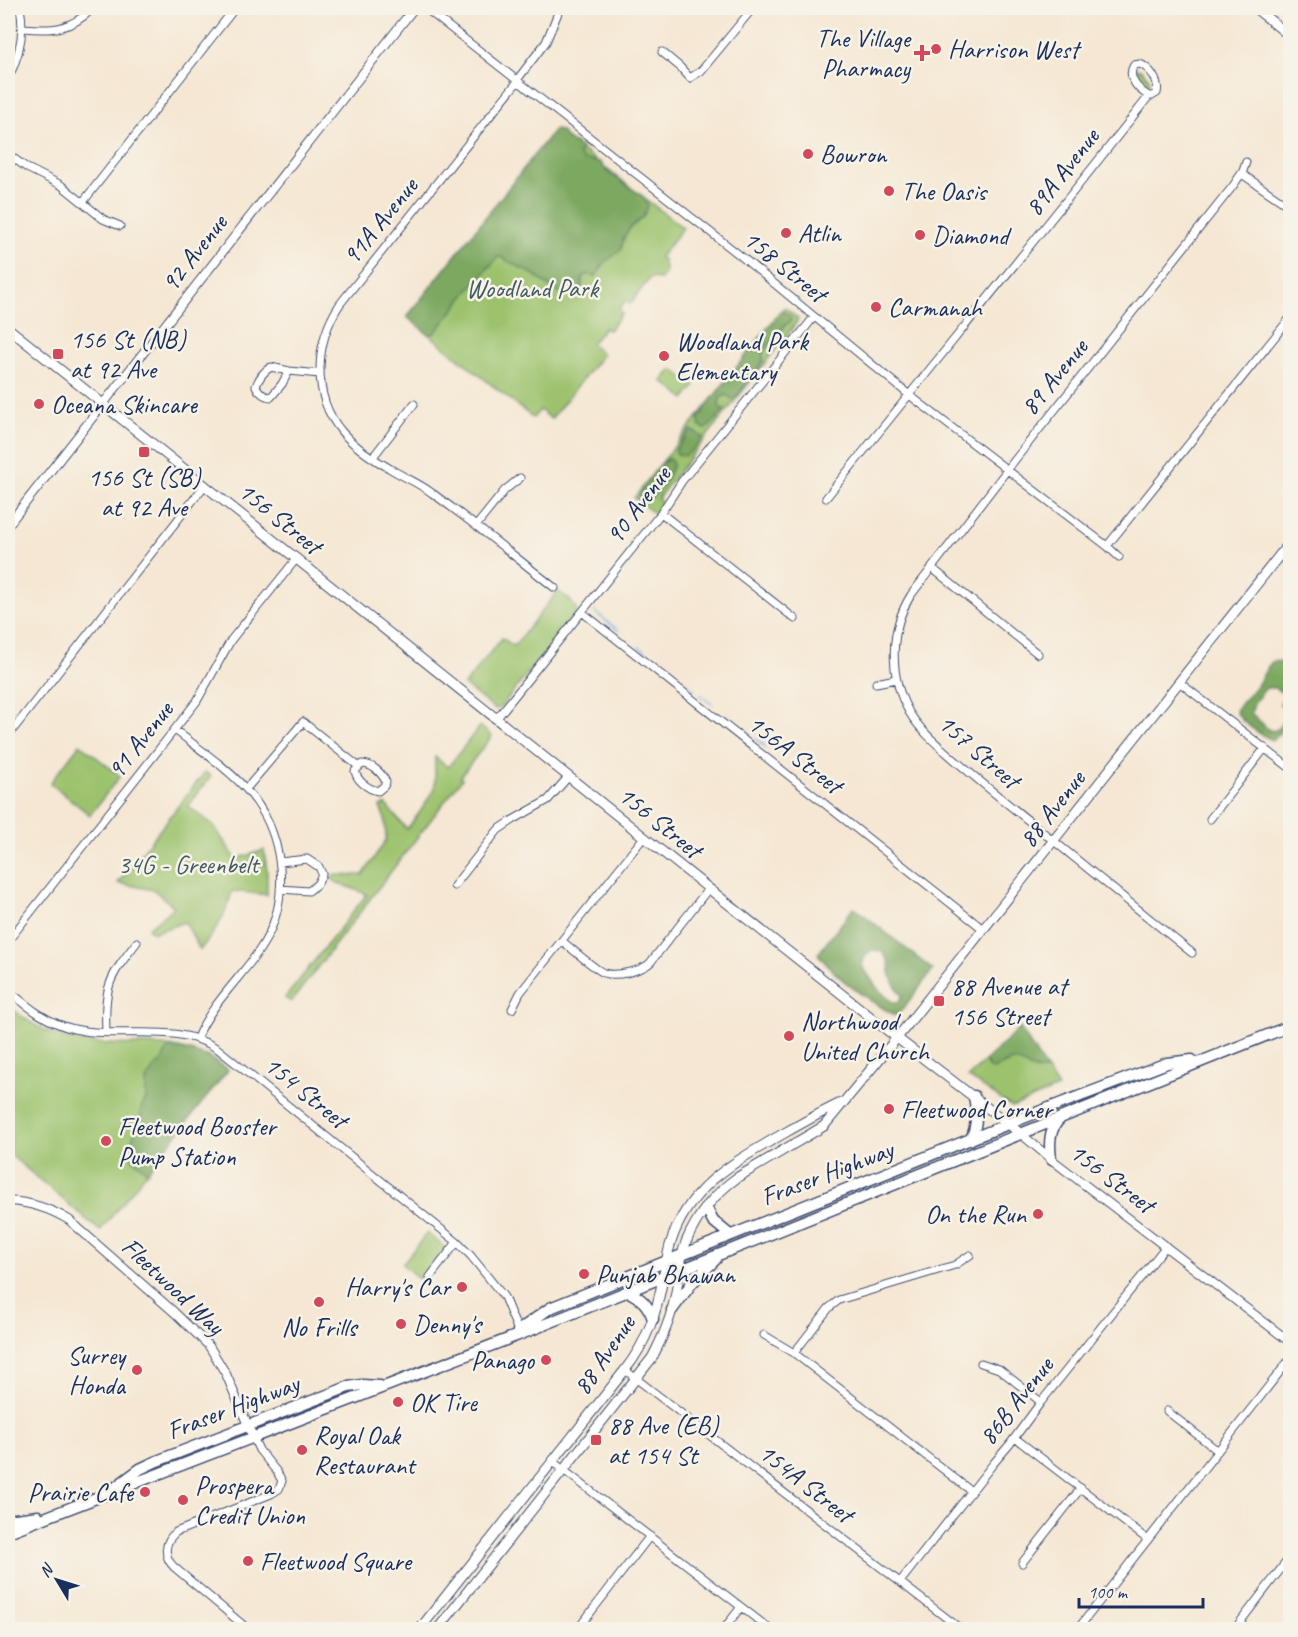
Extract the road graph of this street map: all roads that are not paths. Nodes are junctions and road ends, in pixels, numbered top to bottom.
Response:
1 (20, 8) edge
2 (93, 8) edge
3 (235, 8) edge
4 (414, 8) edge
5 (424, 8) edge
6 (560, 8) edge
7 (753, 8) edge
8 (1255, 8) edge
9 (1290, 22) edge
10 (22, 28) junction
11 (1287, 33) edge
12 (663, 52) dead end
13 (8, 79) edge
14 (517, 80) junction
15 (1149, 96) junction
16 (8, 154) edge
17 (1246, 162) dead end
18 (1242, 174) junction
19 (82, 202) junction
20 (1290, 207) edge
21 (120, 226) dead end
22 (814, 317) junction
23 (1290, 318) edge
24 (8, 328) edge
25 (289, 371) junction
26 (320, 374) junction
27 (908, 394) junction
28 (102, 403) junction
29 (414, 404) dead end
30 (373, 457) junction
31 (1007, 470) junction
32 (520, 478) dead end
33 (205, 485) junction
34 (826, 498) dead end
35 (661, 513) junction
36 (8, 525) edge
37 (476, 526) junction
38 (1290, 542) edge
39 (1107, 546) junction
40 (1119, 557) dead end
41 (297, 558) junction
42 (932, 568) junction
43 (555, 588) dead end
44 (582, 612) junction
45 (795, 619) dead end
46 (899, 622) joint
47 (1038, 654) dead end
48 (897, 679) junction
49 (1179, 682) junction
50 (876, 683) dead end
51 (497, 718) junction
52 (175, 730) junction
53 (8, 736) edge
54 (1265, 748) junction
55 (358, 766) junction
56 (1290, 768) edge
57 (569, 776) junction
58 (246, 789) junction
59 (1210, 819) dead end
60 (644, 837) junction
61 (1053, 841) junction
62 (280, 862) junction
63 (454, 886) dead end
64 (709, 888) junction
65 (280, 889) junction
66 (982, 929) junction
67 (8, 941) edge
68 (562, 941) junction
69 (137, 942) dead end
70 (1192, 953) dead end
71 (8, 990) edge
72 (512, 1009) dead end
73 (1290, 1026) edge
74 (106, 1032) junction
75 (197, 1038) junction
76 (897, 1038) junction
77 (1207, 1059) junction
78 (974, 1096) junction
79 (845, 1101) junction
80 (1065, 1115) junction
81 (1010, 1124) junction
82 (1020, 1133) junction
83 (970, 1140) junction
84 (1051, 1159) junction
85 (8, 1201) edge
86 (706, 1207) junction
87 (730, 1235) junction
88 (457, 1242) junction
89 (1166, 1246) junction
90 (720, 1254) junction
91 (682, 1255) junction
92 (970, 1255) dead end
93 (666, 1261) junction
94 (679, 1270) junction
95 (430, 1277) dead end
96 (663, 1277) junction
97 (627, 1291) junction
98 (672, 1310) junction
99 (653, 1319) junction
100 (518, 1331) junction
101 (764, 1335) dead end
102 (506, 1339) junction
103 (1290, 1342) edge
104 (794, 1353) junction
105 (1290, 1359) edge
106 (981, 1363) dead end
107 (625, 1370) junction
108 (637, 1378) junction
109 (386, 1386) junction
110 (1041, 1401) junction
111 (1167, 1411) dead end
112 (249, 1425) junction
113 (253, 1437) junction
114 (1015, 1438) junction
115 (1218, 1451) junction
116 (552, 1461) junction
117 (564, 1470) junction
118 (1081, 1488) junction
119 (971, 1491) junction
120 (105, 1495) junction
121 (53, 1514) junction
122 (8, 1520) edge
123 (8, 1532) edge
124 (650, 1536) junction
125 (1148, 1540) junction
126 (1290, 1557) edge
127 (1022, 1563) dead end
128 (900, 1582) junction
129 (741, 1607) junction
130 (249, 1629) edge
131 (419, 1629) edge
132 (437, 1629) edge
133 (577, 1629) edge
134 (723, 1629) edge
135 (771, 1629) edge
136 (962, 1629) edge
137 (1077, 1629) edge
138 (1233, 1629) edge

1 - 10 street
2 - 10 street
3 - 19 street
4 - 28 street, 92 Avenue
5 - 14 street, 158 Street
6 - 14 street, 91A Avenue
7 - 12 street
8 - 11 main road
9 - 11 street
10 - 13 street
14 - 22 street, 158 Street
14 - 26 street, 91A Avenue
15 - 15 street
15 - 27 street, 89A Avenue
16 - 19 street
17 - 18 street, 89 Avenue
18 - 20 street
18 - 31 street, 89 Avenue
19 - 21 street
22 - 27 street, 158 Street
22 - 35 street, 90 Avenue
23 - 39 street
24 - 28 main road, 156 Street
25 - 25 street
25 - 26 street
26 - 30 street
27 - 31 street, 158 Street
27 - 34 street, 89A Avenue
28 - 33 main road, 156 Street
28 - 36 street, 92 Avenue
29 - 30 street
30 - 37 street
31 - 39 street, 158 Street
31 - 42 street, 89 Avenue
32 - 37 street
33 - 41 main road, 156 Street
33 - 53 street
35 - 44 street, 90 Avenue
35 - 45 street
37 - 43 street
38 - 49 main road, 88 Avenue
39 - 40 street, 158 Street
41 - 51 main road, 156 Street
41 - 52 street, 91 Avenue
42 - 46 street, 89 Avenue
42 - 47 street
44 - 51 street, 90 Avenue
44 - 66 street, 156A Street
46 - 48 street, 157 Street
48 - 50 street
48 - 61 street, 157 Street
49 - 54 street
49 - 61 main road, 88 Avenue
51 - 57 main road, 156 Street
52 - 58 street
52 - 67 street, 91 Avenue
54 - 56 street
54 - 59 street
55 - 55 street
55 - 58 street
57 - 60 main road, 156 Street
57 - 63 street
58 - 62 street
60 - 64 main road, 156 Street
60 - 68 street
61 - 66 main road, 88 Avenue
61 - 70 street, 157 Street
62 - 65 street
62 - 65 street
64 - 68 street
64 - 76 main road, 156 Street
65 - 75 street
66 - 76 main road, 88 Avenue
68 - 72 street
69 - 74 street
71 - 74 street, 154 Street
73 - 77 main road, Fraser Highway
74 - 75 street, 154 Street
75 - 88 street, 154 Street
76 - 78 main road, 156 Street
76 - 79 main road, 88 Avenue
77 - 80 main road, Fraser Highway
77 - 81 main road, Fraser Highway
78 - 81 main road, 156 Street
78 - 83 main road
79 - 86 main road, 88 Avenue
79 - 93 main road, 88 Avenue
80 - 82 main road, Fraser Highway
80 - 84 main road
81 - 82 main road, 156 Street
81 - 83 main road, Fraser Highway
82 - 84 street, 156 Street
82 - 90 main road, Fraser Highway
83 - 87 main road, Fraser Highway
84 - 89 street, 156 Street
85 - 112 street, Fleetwood Way
86 - 87 main road
86 - 91 main road, 88 Avenue
87 - 91 main road, Fraser Highway
88 - 95 street
88 - 100 street, 154 Street
89 - 103 street, 156 Street
89 - 110 street, 86B Avenue
90 - 94 main road, Fraser Highway
90 - 98 main road
91 - 93 main road, Fraser Highway
91 - 94 main road, 88 Avenue
92 - 104 street
93 - 96 main road, 88 Avenue
93 - 100 main road, Fraser Highway
94 - 96 main road, Fraser Highway
94 - 98 main road, 88 Avenue
96 - 97 main road, Fraser Highway
96 - 99 main road, 88 Avenue
97 - 99 main road
97 - 102 main road, Fraser Highway
98 - 108 main road, 88 Avenue
99 - 107 main road, 88 Avenue
100 - 102 main road, Fraser Highway
101 - 104 street
102 - 109 main road, Fraser Highway
104 - 119 street
105 - 115 street
106 - 110 street
107 - 108 street, 154A Street
107 - 116 main road, 88 Avenue
108 - 117 main road, 88 Avenue
108 - 128 street, 154A Street
109 - 112 main road, Fraser Highway
109 - 113 main road, Fraser Highway
110 - 114 street, 86B Avenue
111 - 115 street
112 - 113 street, Fleetwood Way
112 - 120 main road, Fraser Highway
113 - 120 main road, Fraser Highway
113 - 130 street, Fleetwood Way
114 - 118 street
114 - 119 street, 86B Avenue
115 - 125 street
116 - 117 street
116 - 131 main road, 88 Avenue
117 - 124 street
117 - 132 main road, 88 Avenue
118 - 125 street
118 - 127 street
119 - 128 street, 86B Avenue
120 - 121 main road, Fraser Highway
121 - 122 main road
121 - 123 main road, Fraser Highway
124 - 129 street
124 - 133 street
125 - 137 street
126 - 138 street
128 - 136 street, 154A Street
129 - 134 street
129 - 135 street

